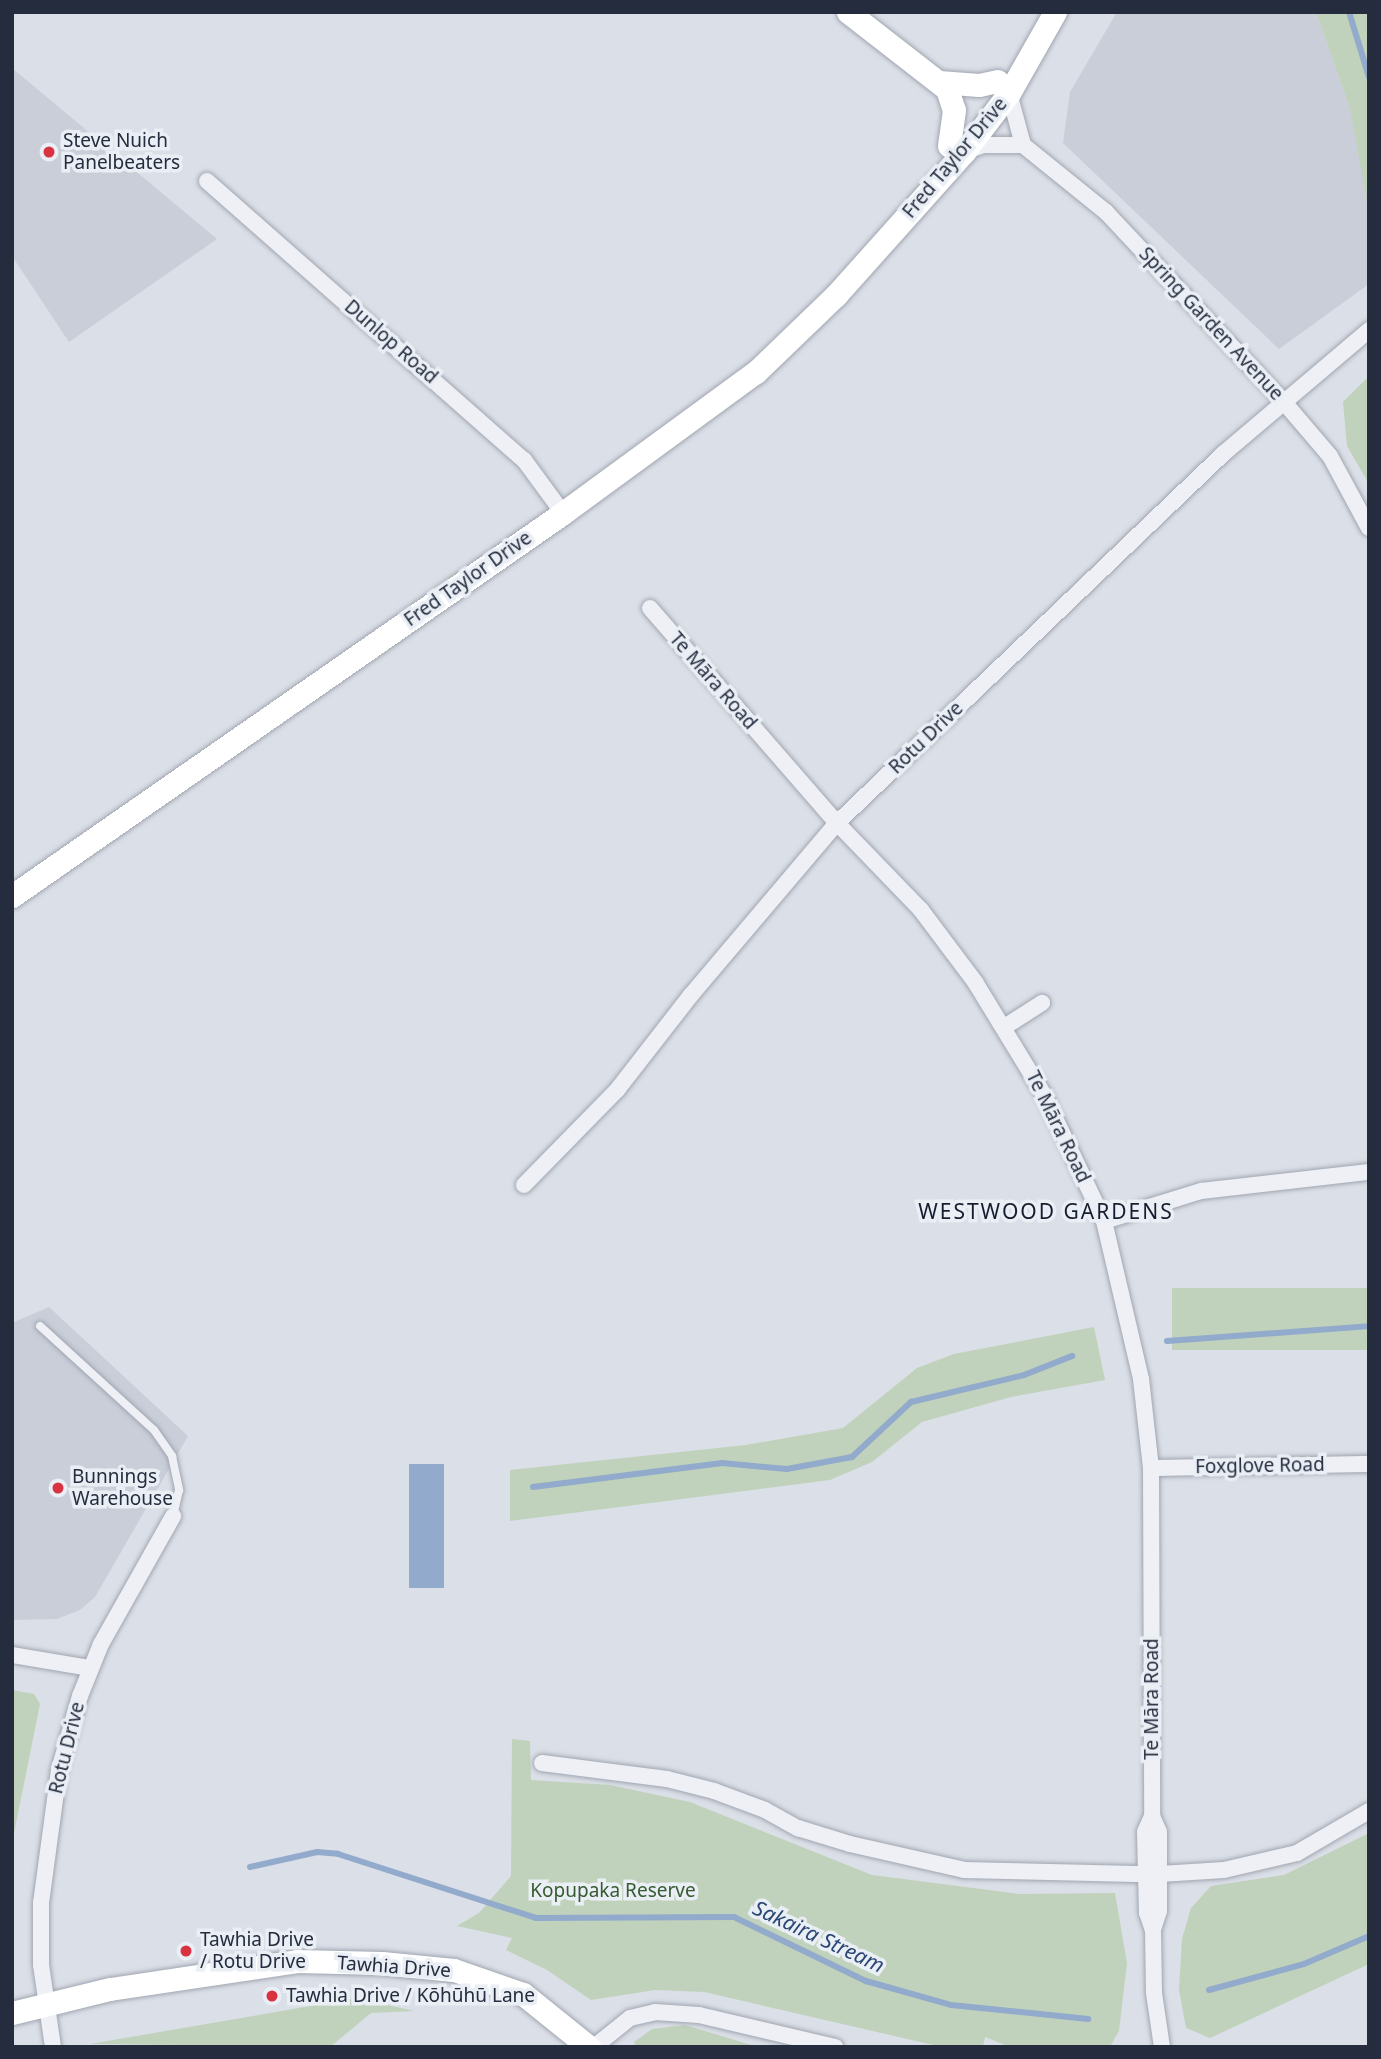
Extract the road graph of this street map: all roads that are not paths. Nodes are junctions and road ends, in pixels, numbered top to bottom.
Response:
1 (848, 12) edge
2 (1054, 12) edge
3 (939, 82) junction
4 (1004, 87) junction
5 (1023, 145) junction
6 (956, 149) junction
7 (207, 181) dead end
8 (1369, 330) edge
9 (1283, 401) junction
10 (563, 513) junction
11 (1369, 528) edge
12 (650, 608) dead end
13 (837, 823) junction
14 (12, 896) edge
15 (1042, 1003) dead end
16 (1006, 1026) junction
17 (1369, 1172) edge
18 (524, 1185) dead end
19 (1104, 1221) junction
20 (40, 1326) dead end
21 (1369, 1464) edge
22 (1151, 1468) junction
23 (173, 1516) joint
24 (12, 1655) edge
25 (90, 1668) junction
26 (542, 1763) dead end
27 (1369, 1811) edge
28 (1153, 1874) junction
29 (45, 2004) junction
30 (12, 2013) edge
31 (53, 2047) edge
32 (592, 2047) edge
33 (835, 2047) edge
34 (1162, 2047) edge

1 - 3 main road
2 - 4 main road, Fred Taylor Drive
3 - 4 main road
3 - 6 main road
4 - 5 street
4 - 6 main road, Fred Taylor Drive
5 - 6 street
5 - 9 street, Spring Garden Avenue
6 - 10 main road, Fred Taylor Drive
7 - 10 street, Dunlop Road
8 - 9 street, Rotu Drive
9 - 11 street, Spring Garden Avenue
9 - 13 street, Rotu Drive
10 - 14 main road, Fred Taylor Drive
12 - 13 street, Te Māra Road
13 - 16 street, Te Māra Road
13 - 18 street, Rotu Drive
15 - 16 street
16 - 19 street, Te Māra Road
17 - 19 street
19 - 22 street, Te Māra Road
20 - 23 lane
21 - 22 street, Foxglove Road
22 - 28 street, Te Māra Road
23 - 25 street, Rotu Drive
24 - 25 street
25 - 29 street, Rotu Drive
26 - 28 street
27 - 28 street
28 - 34 street, Te Māra Road
29 - 30 main road, Tawhia Drive
29 - 31 street, Rotu Drive
29 - 32 main road, Tawhia Drive
32 - 33 street

